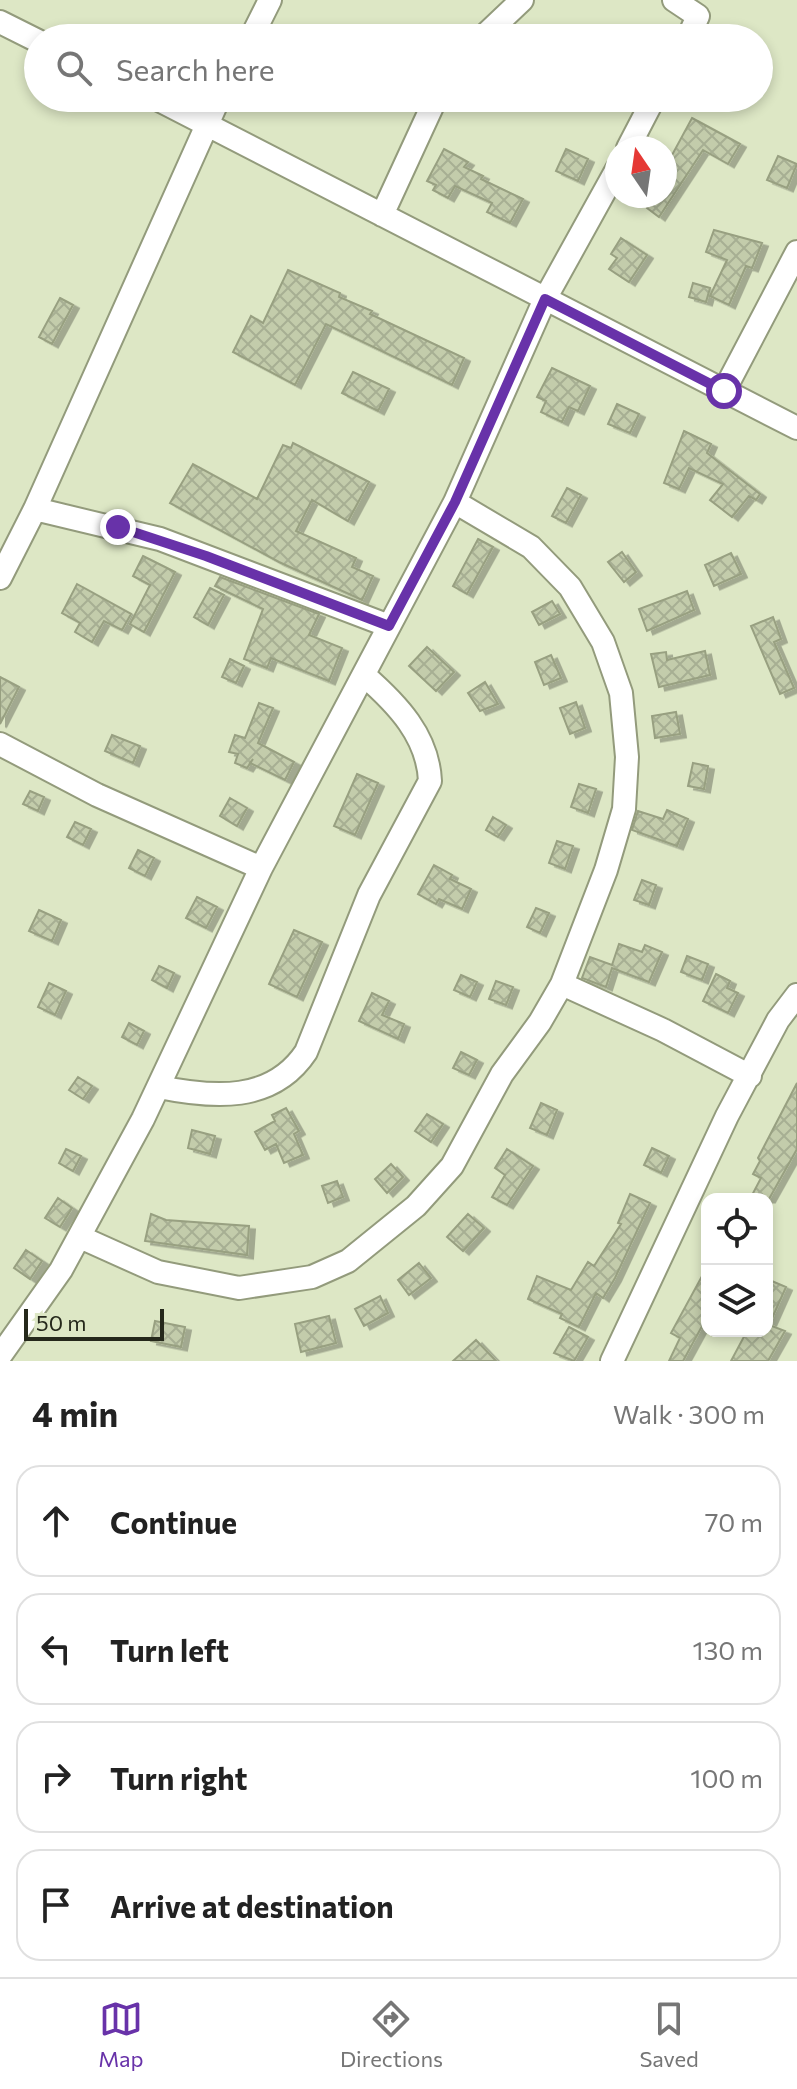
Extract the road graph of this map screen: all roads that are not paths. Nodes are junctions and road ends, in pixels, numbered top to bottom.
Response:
1 (270, 0) edge
2 (522, 0) edge
3 (674, 0) edge
4 (0, 22) edge
5 (258, 24) edge
6 (497, 24) edge
7 (694, 24) edge
8 (24, 34) edge
9 (184, 112) edge
10 (212, 112) edge
11 (430, 112) edge
12 (647, 112) edge
13 (206, 123) junction
14 (634, 136) edge
15 (605, 191) edge
16 (382, 215) junction
17 (797, 252) edge
18 (545, 299) junction
19 (724, 391) junction
20 (797, 428) edge
21 (455, 502) junction
22 (35, 509) junction
23 (0, 578) edge
24 (389, 626) junction
25 (365, 676) junction
26 (0, 744) edge
27 (261, 868) junction
28 (562, 984) junction
29 (797, 995) edge
30 (750, 1076) junction
31 (159, 1087) junction
32 (80, 1237) junction
33 (0, 1356) edge
34 (612, 1361) edge

1 - 5 street
2 - 6 street
3 - 7 street
4 - 8 street
9 - 13 street
10 - 13 street
11 - 16 street
12 - 14 street
13 - 16 street
13 - 22 street
15 - 18 street
16 - 18 street
17 - 19 street
18 - 19 street
18 - 21 street
19 - 20 street
21 - 24 street
21 - 28 street
22 - 23 street
22 - 24 street
24 - 25 street
25 - 27 street
25 - 31 street
26 - 27 street
27 - 31 street
28 - 30 street
28 - 32 street
29 - 30 street
30 - 34 street
31 - 32 street
32 - 33 street

